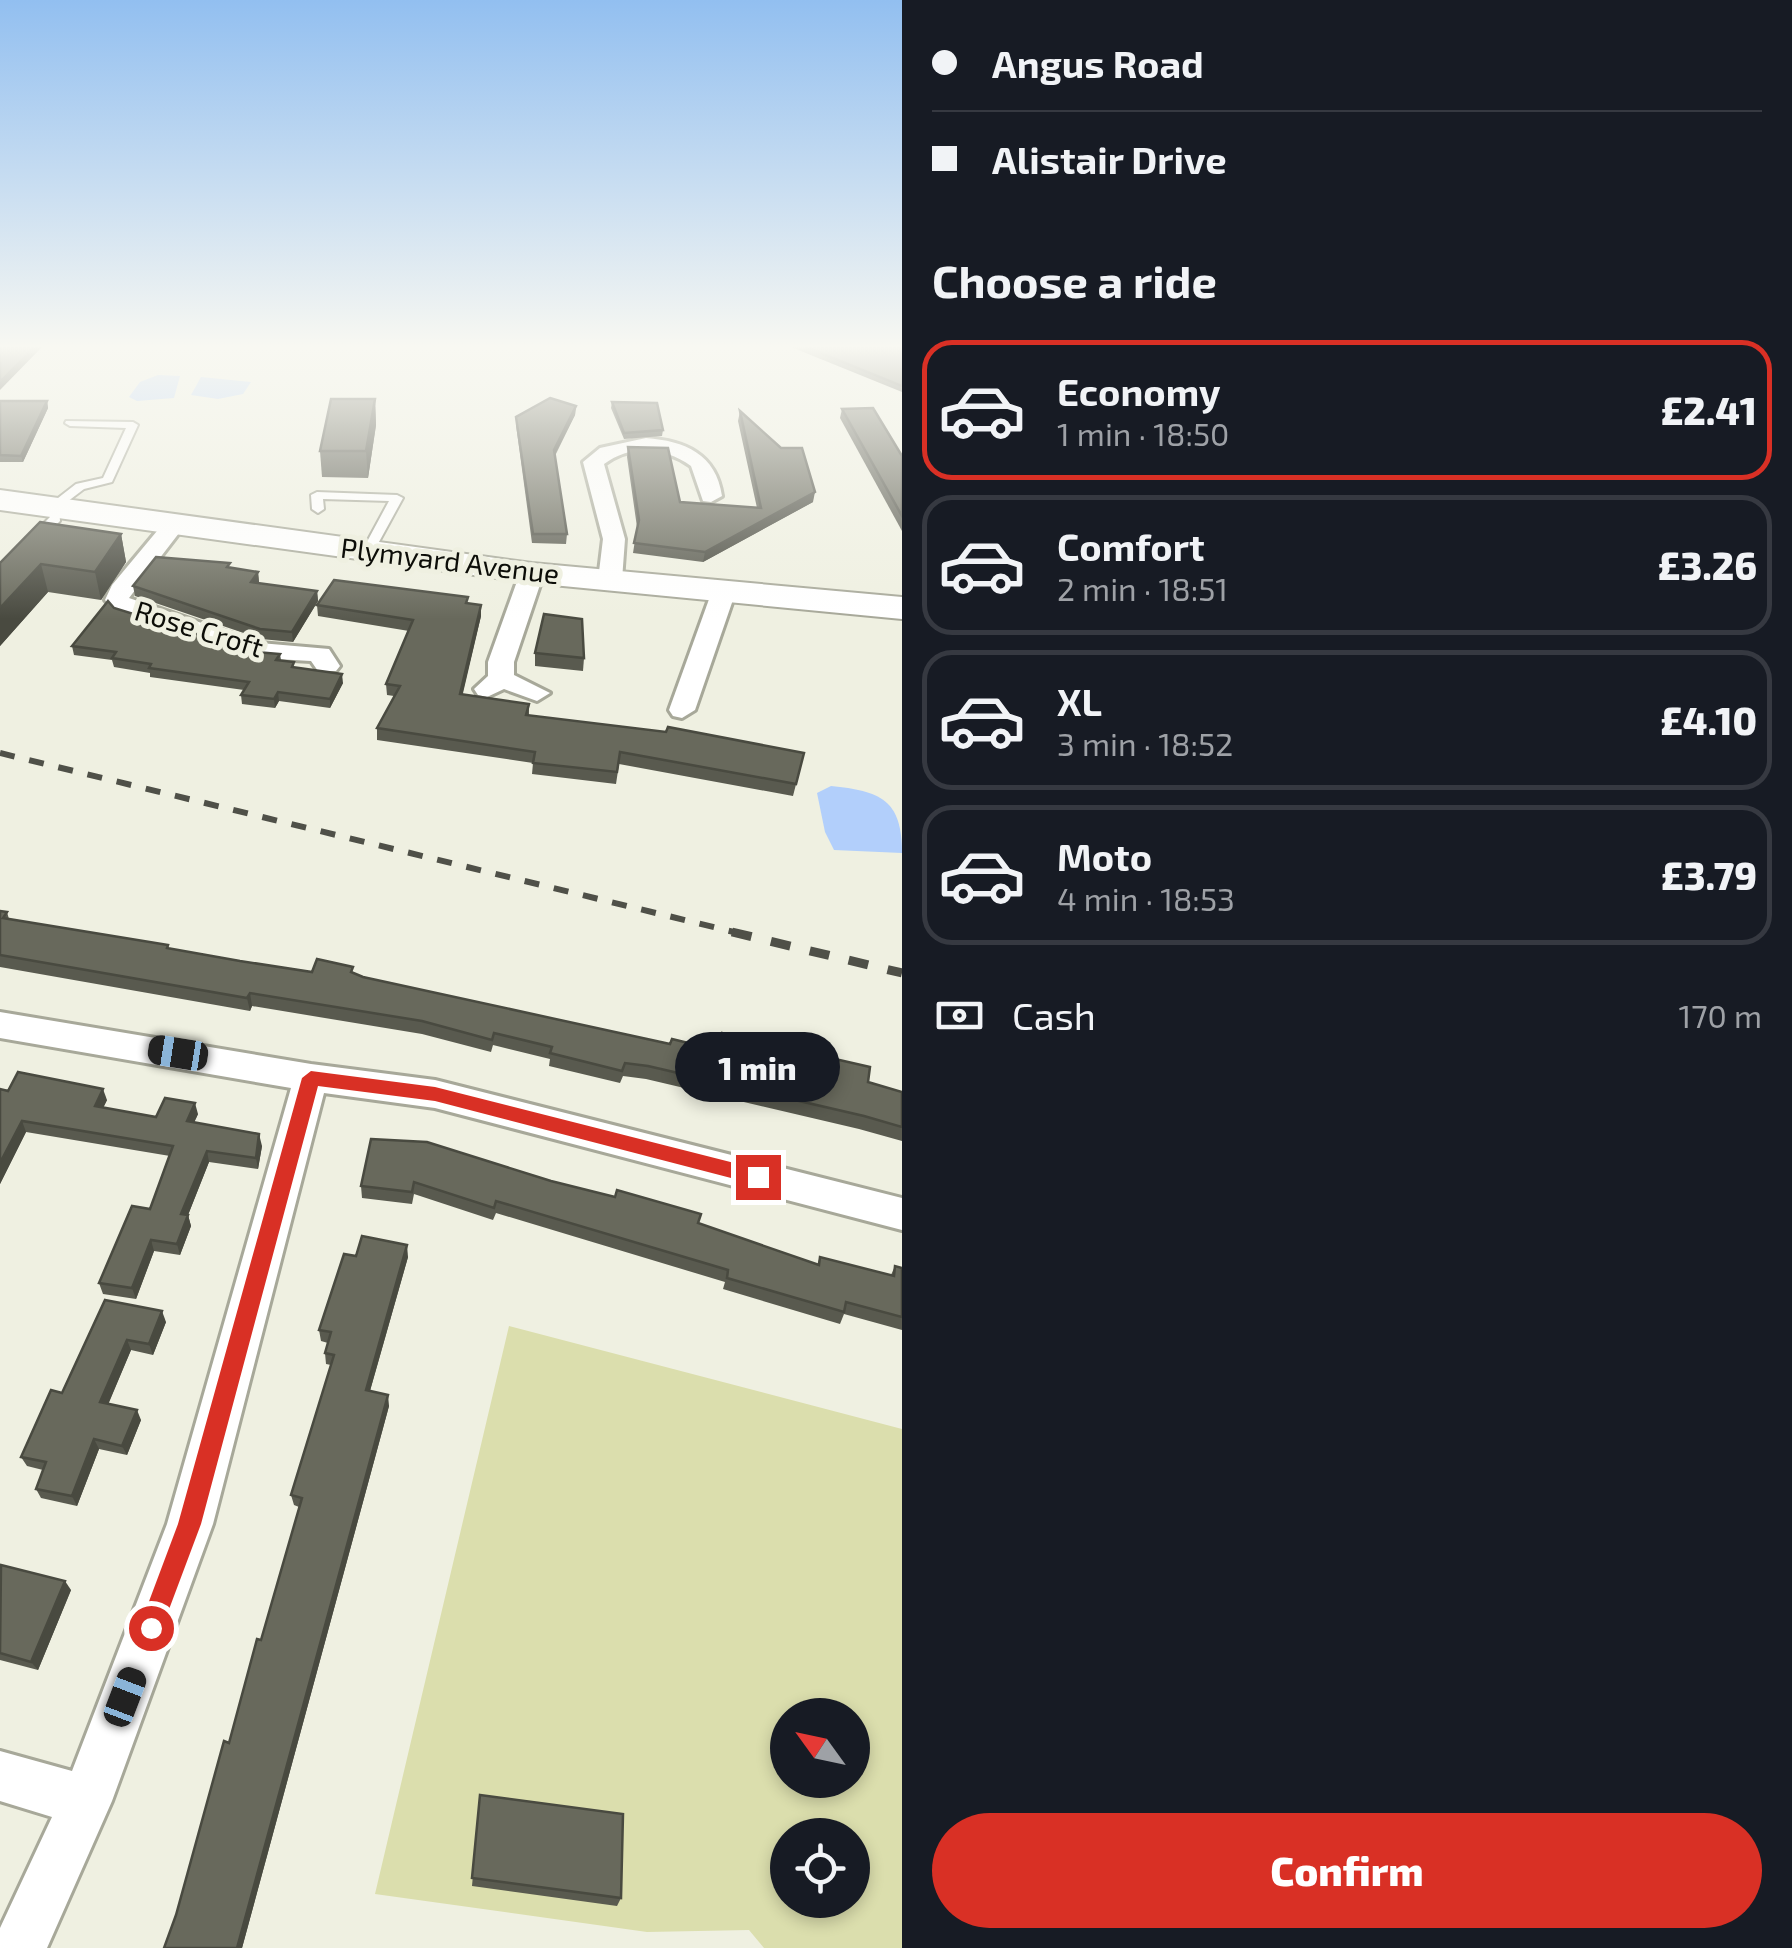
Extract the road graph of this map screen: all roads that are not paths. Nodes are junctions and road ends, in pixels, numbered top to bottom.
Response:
1 (126, 438) edge
2 (717, 487) dead end
3 (0, 500) edge
4 (53, 507) junction
5 (318, 509) dead end
6 (175, 524) junction
7 (368, 552) junction
8 (532, 573) junction
9 (0, 574) edge
10 (610, 580) junction
11 (724, 591) junction
12 (902, 608) edge
13 (341, 633) dead end
14 (536, 693) dead end
15 (682, 710) dead end
16 (0, 1025) edge
17 (311, 1078) junction
18 (902, 1214) edge
19 (0, 1776) edge
20 (86, 1801) junction
21 (20, 1948) edge

1 - 4 lane
2 - 10 street
3 - 4 street, Plymyard Avenue
4 - 6 street, Plymyard Avenue
4 - 9 lane
5 - 7 lane
6 - 7 street, Plymyard Avenue
6 - 13 street, Rose Croft
7 - 8 street, Plymyard Avenue
8 - 10 street, Plymyard Avenue
8 - 14 street
10 - 11 street, Plymyard Avenue
11 - 12 street, Plymyard Avenue
11 - 15 street
16 - 17 street
17 - 18 street
17 - 20 street
19 - 20 street
20 - 21 street

